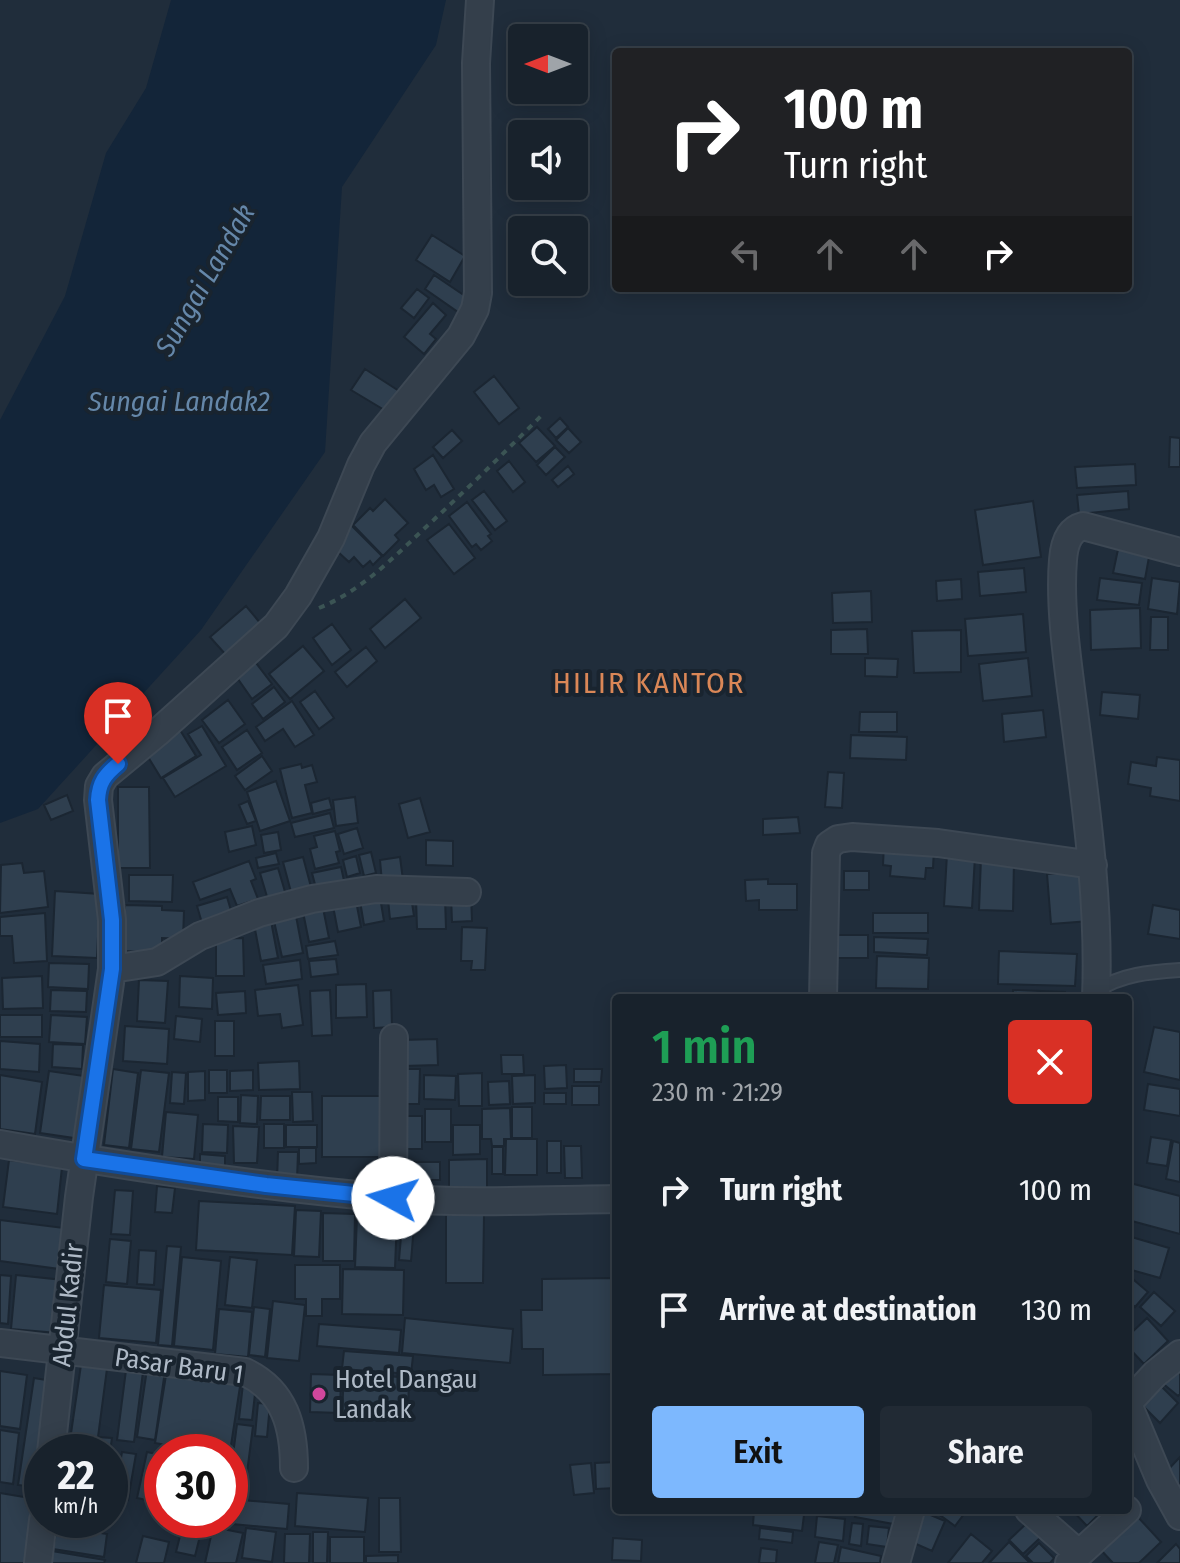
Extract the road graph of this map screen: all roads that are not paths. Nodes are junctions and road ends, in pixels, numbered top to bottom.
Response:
1 (480, 0) edge
2 (1180, 552) edge
3 (1093, 865) junction
4 (467, 892) dead end
5 (112, 969) junction
6 (1180, 970) edge
7 (823, 994) edge
8 (1096, 994) edge
9 (1097, 994) edge
10 (394, 1038) dead end
11 (0, 1144) edge
12 (84, 1159) junction
13 (393, 1198) junction
14 (612, 1199) edge
15 (0, 1343) edge
16 (64, 1350) junction
17 (1180, 1354) edge
18 (1132, 1400) edge
19 (1132, 1414) edge
20 (53, 1434) edge
21 (294, 1468) dead end
22 (1160, 1480) junction
23 (1132, 1505) edge
24 (910, 1514) edge
25 (1033, 1514) edge
26 (1121, 1514) edge
27 (1180, 1516) edge
28 (41, 1538) edge
29 (1073, 1558) edge
30 (38, 1563) edge
31 (896, 1563) edge

1 - 5 street, Abdul Kadir
2 - 3 street
3 - 7 street
3 - 8 street
4 - 5 street
5 - 12 street, Abdul Kadir
6 - 9 lane
10 - 13 street
11 - 12 street
12 - 13 street
12 - 16 street, Abdul Kadir
13 - 14 street
15 - 16 street, Pasar Baru 1
16 - 20 street, Abdul Kadir
16 - 21 street, Pasar Baru 1
17 - 18 street
19 - 22 street
22 - 23 street
22 - 27 street
24 - 31 street
25 - 29 street
26 - 29 street
28 - 30 street

